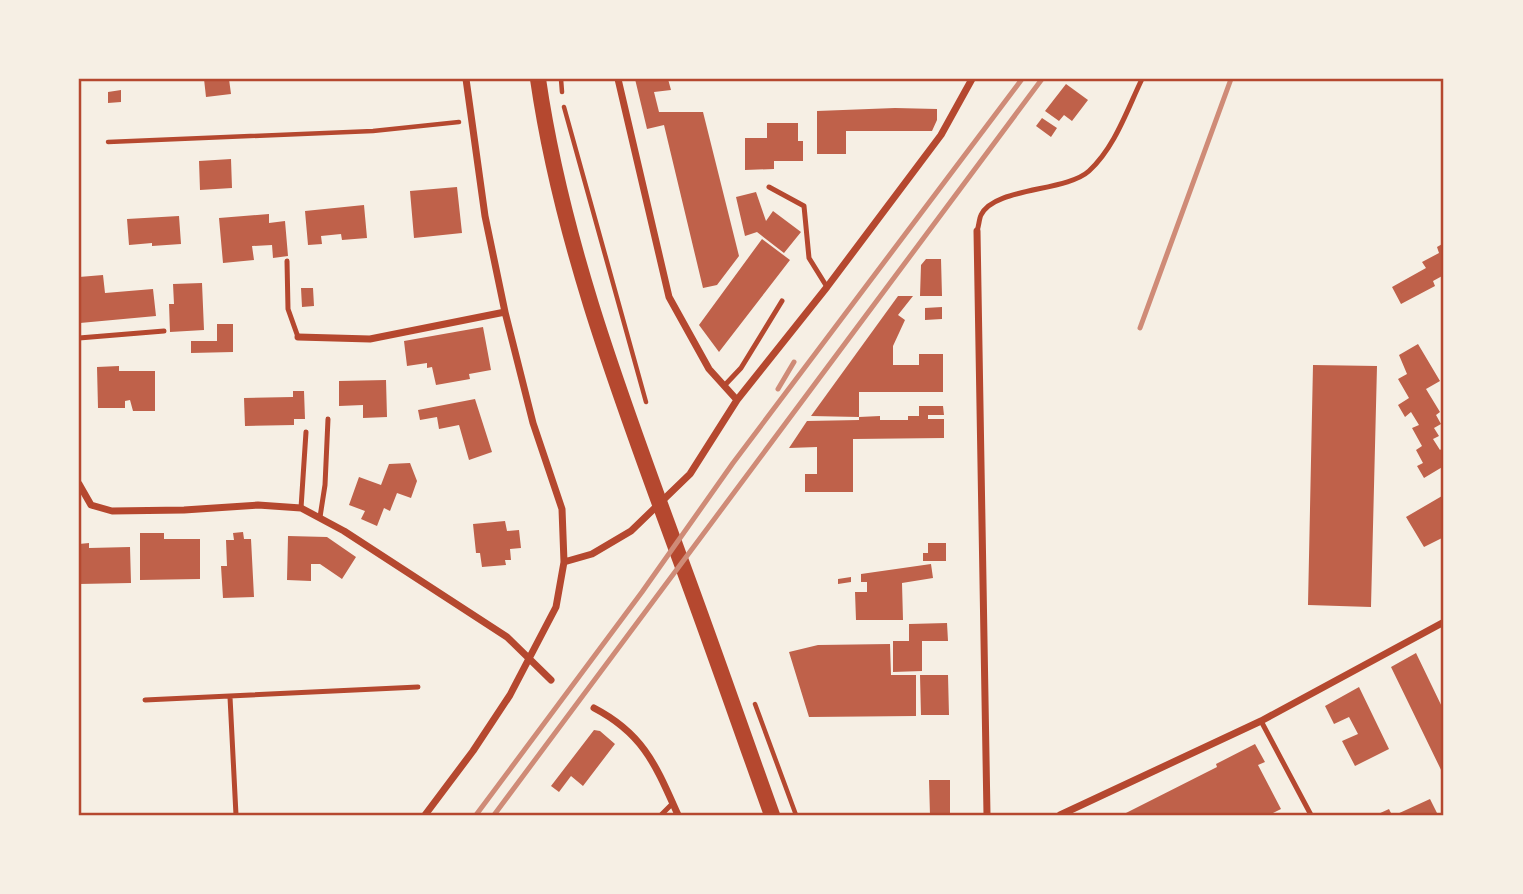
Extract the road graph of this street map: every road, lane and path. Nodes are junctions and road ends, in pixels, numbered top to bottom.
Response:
1 (466, 79) edge
2 (538, 79) edge
3 (561, 79) edge
4 (618, 79) edge
5 (972, 79) edge
6 (1142, 79) edge
7 (470, 121) junction
8 (108, 142) dead end
9 (769, 187) dead end
10 (978, 230) joint
11 (287, 261) dead end
12 (827, 287) junction
13 (782, 301) dead end
14 (505, 313) junction
15 (164, 331) dead end
16 (298, 337) joint
17 (79, 338) edge
18 (724, 386) junction
19 (737, 400) junction
20 (648, 410) dead end
21 (328, 419) dead end
22 (306, 432) dead end
23 (80, 490) edge
24 (301, 508) junction
25 (320, 517) junction
26 (564, 562) junction
27 (1444, 622) edge
28 (530, 658) junction
29 (551, 680) dead end
30 (418, 687) dead end
31 (230, 697) junction
32 (145, 700) dead end
33 (594, 708) dead end
34 (1261, 721) junction
35 (673, 803) junction
36 (236, 815) edge
37 (425, 815) edge
38 (661, 815) edge
39 (678, 815) edge
40 (772, 815) edge
41 (987, 815) edge
42 (1060, 815) edge
43 (1311, 815) edge

1 - 7 street
2 - 40 main road
3 - 20 path
4 - 18 street
5 - 12 street
6 - 10 lane
7 - 8 path
7 - 14 street
9 - 12 lane
10 - 41 street
11 - 16 lane
12 - 19 street
13 - 18 lane
14 - 16 street
14 - 26 street
15 - 17 lane
18 - 19 street
19 - 26 street
21 - 25 lane
22 - 24 lane
23 - 24 street
24 - 25 street
25 - 28 street
26 - 28 street
27 - 34 street
28 - 29 street
28 - 37 street
30 - 31 lane
31 - 32 lane
31 - 36 lane
33 - 35 street
34 - 42 street
34 - 43 lane
35 - 38 lane
35 - 39 street

